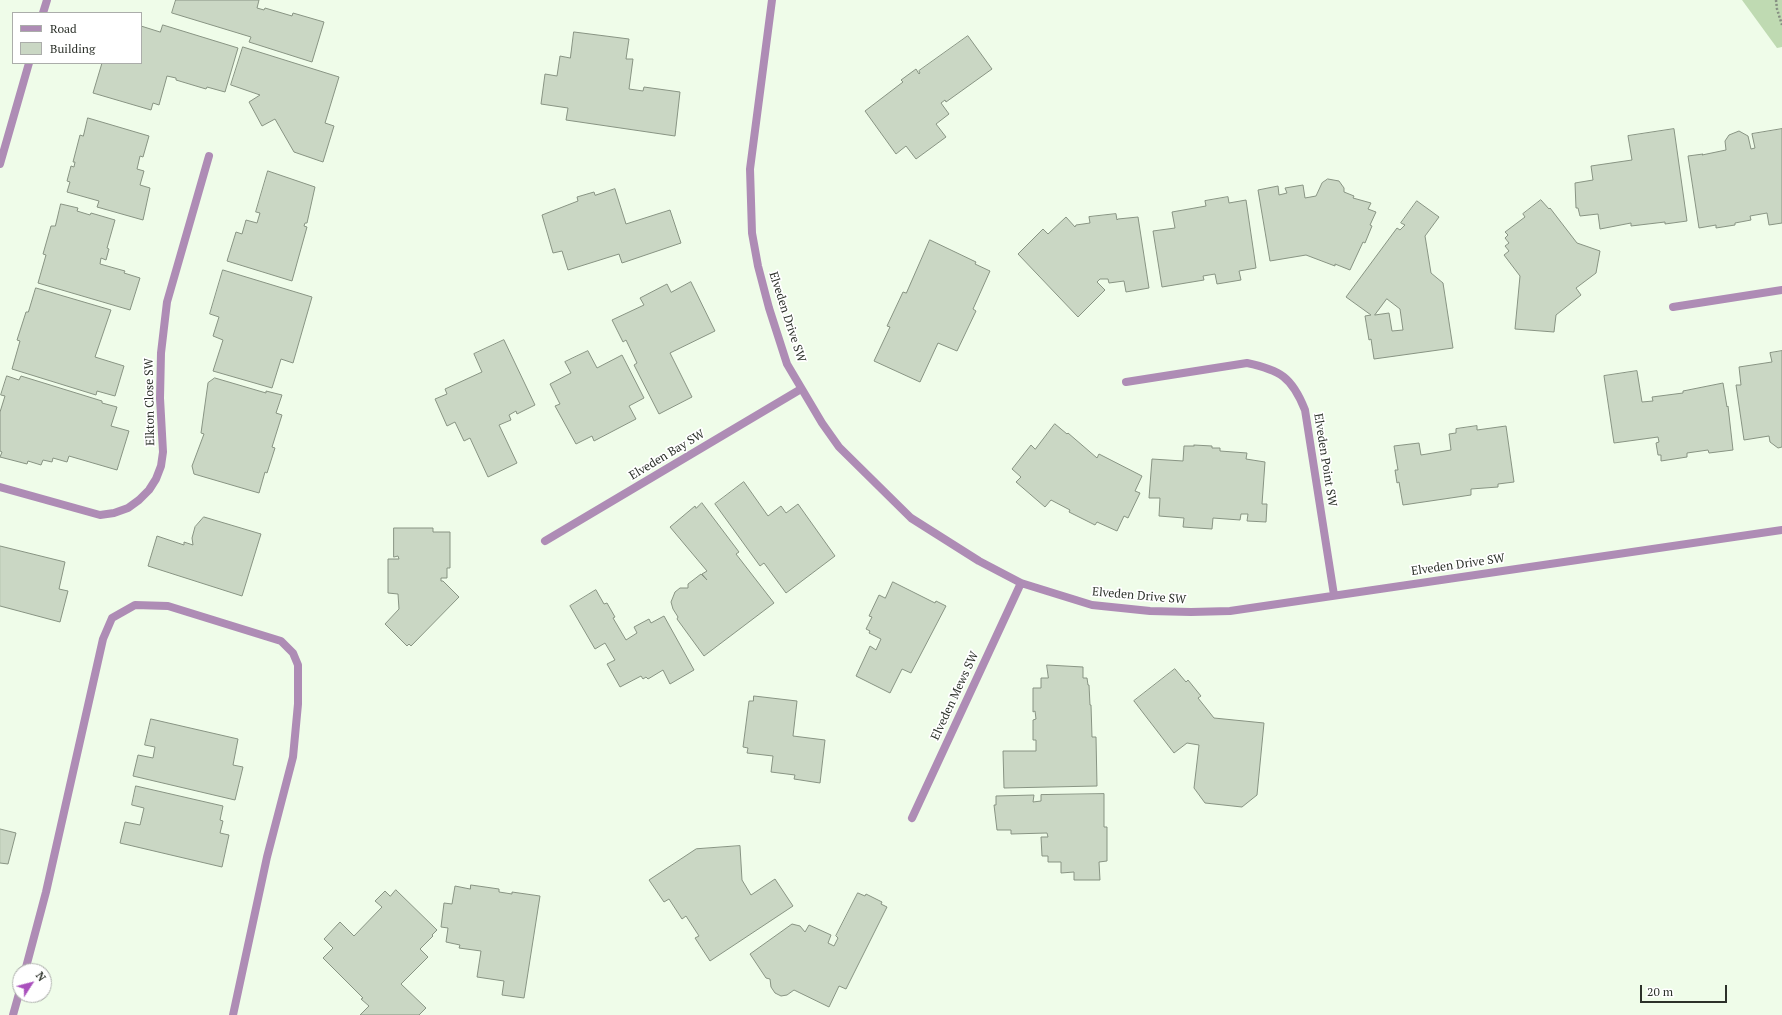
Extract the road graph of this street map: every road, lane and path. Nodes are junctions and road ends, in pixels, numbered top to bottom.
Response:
1 (46, 0) edge
2 (772, 0) edge
3 (1776, 0) edge
4 (43, 12) edge
5 (1782, 25) edge
6 (29, 64) edge
7 (209, 156) dead end
8 (0, 164) edge
9 (1782, 290) edge
10 (1673, 307) dead end
11 (1126, 382) dead end
12 (801, 389) junction
13 (0, 487) edge
14 (1782, 530) edge
15 (545, 541) dead end
16 (1021, 583) junction
17 (1334, 595) junction
18 (912, 818) dead end
19 (27, 963) edge
20 (16, 1003) edge
21 (13, 1015) edge
22 (233, 1015) edge

1 - 4 street
2 - 12 street, Elveden Drive SW
3 - 5 path
6 - 8 street
7 - 13 street, Elkton Close SW
9 - 10 street
11 - 17 street, Elveden Point SW
12 - 15 street, Elveden Bay SW
12 - 16 street, Elveden Drive SW
14 - 17 street, Elveden Drive SW
16 - 17 street, Elveden Drive SW
16 - 18 street, Elveden Mews SW
19 - 22 street
20 - 21 street

